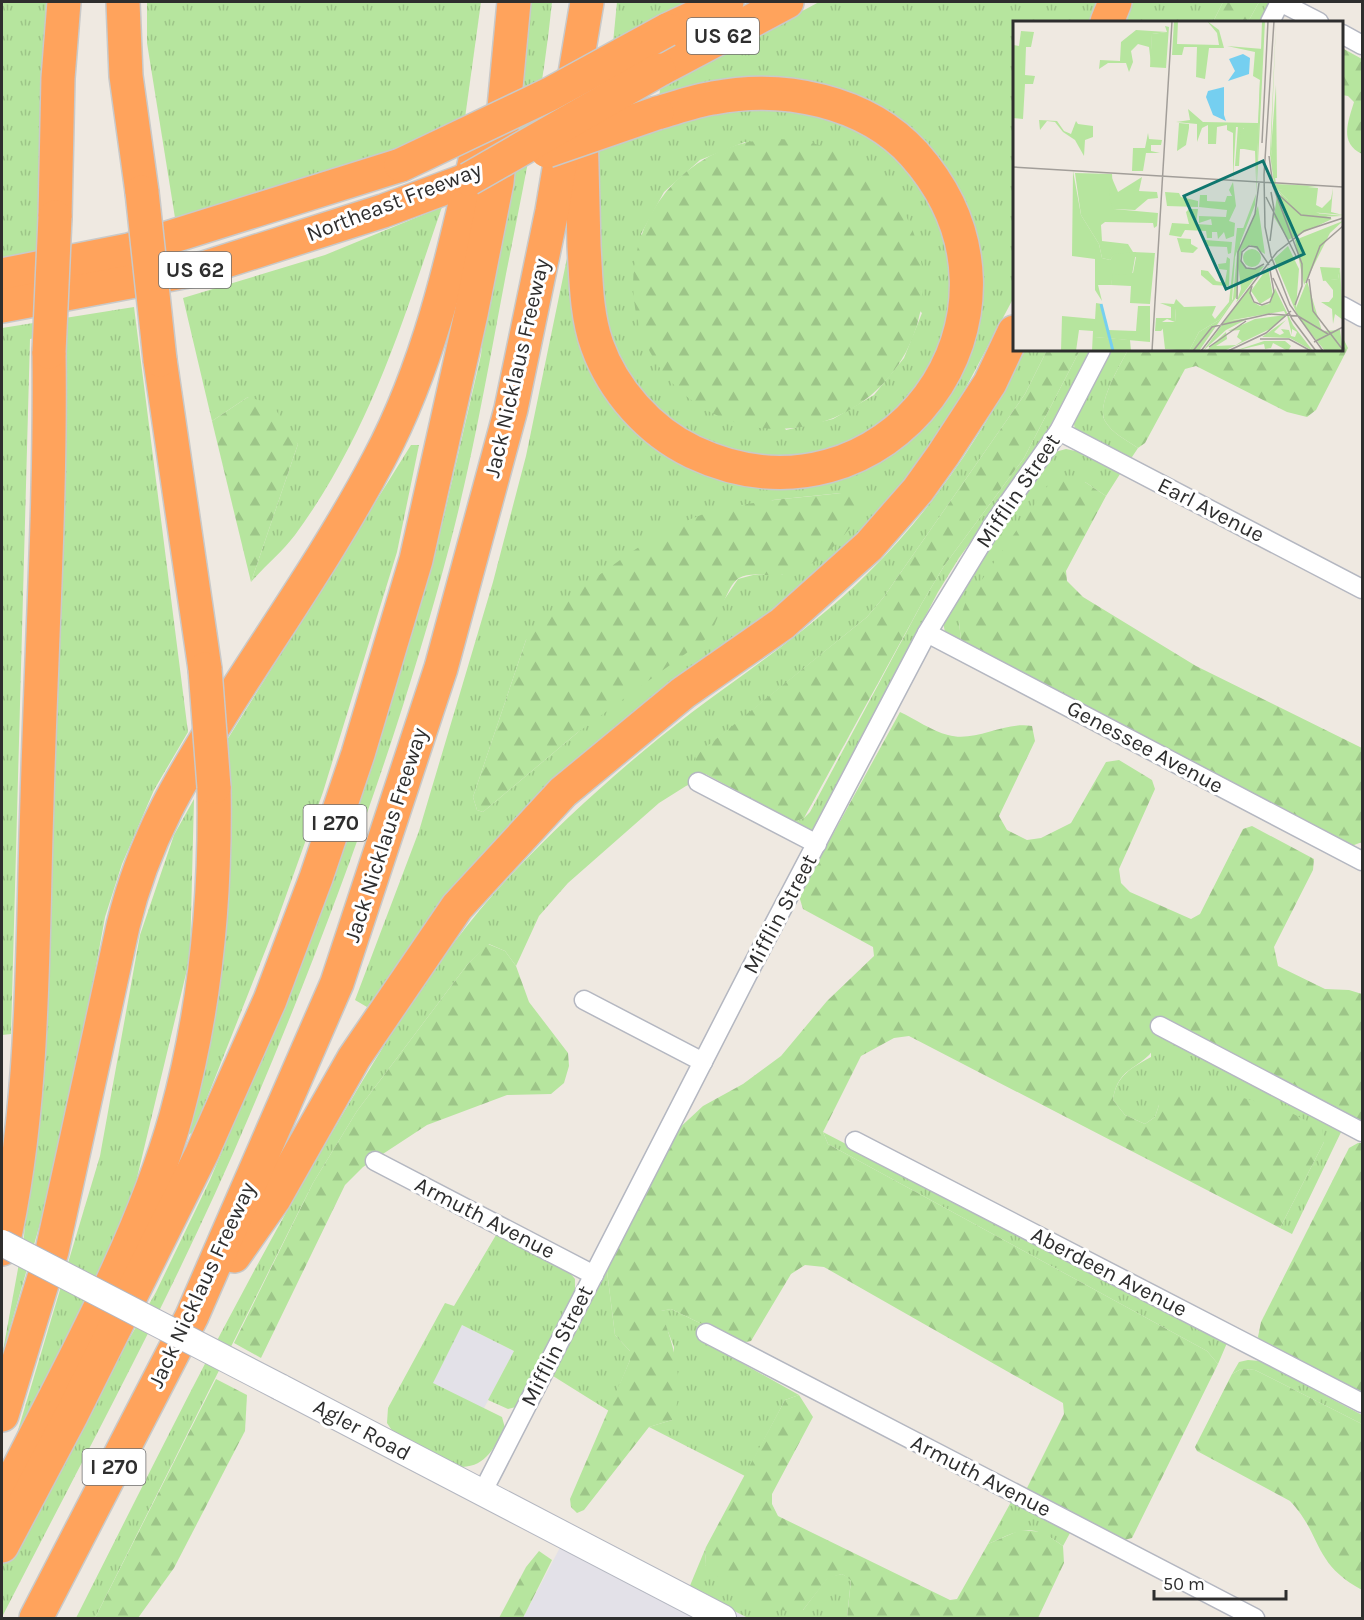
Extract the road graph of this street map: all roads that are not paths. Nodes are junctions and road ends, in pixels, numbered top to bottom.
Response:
1 (64, 2) edge
2 (123, 2) edge
3 (514, 2) edge
4 (587, 2) edge
5 (727, 2) edge
6 (787, 2) edge
7 (1115, 2) edge
8 (1280, 2) edge
9 (1107, 21) edge
10 (1270, 21) edge
11 (1317, 21) edge
12 (1343, 35) edge
13 (1362, 45) edge
14 (508, 47) junction
15 (578, 57) junction
16 (469, 178) junction
17 (2, 275) edge
18 (2, 306) edge
19 (1343, 307) edge
20 (1362, 317) edge
21 (1013, 334) edge
22 (1100, 351) edge
23 (1059, 431) junction
24 (1362, 589) edge
25 (927, 633) junction
26 (698, 782) dead end
27 (816, 844) junction
28 (1362, 861) edge
29 (584, 1000) dead end
30 (1160, 1026) dead end
31 (703, 1062) junction
32 (1362, 1132) edge
33 (855, 1141) dead end
34 (375, 1161) dead end
35 (2, 1243) edge
36 (2, 1250) edge
37 (594, 1275) junction
38 (192, 1316) junction
39 (706, 1333) dead end
40 (1362, 1403) edge
41 (2, 1415) edge
42 (482, 1493) junction
43 (2, 1503) edge
44 (2, 1546) edge
45 (36, 1618) edge
46 (723, 1618) edge
47 (1255, 1618) edge

1 - 36 highway, bridge
2 - 43 highway, bridge
3 - 14 highway, I 270
4 - 15 highway, Jack Nicklaus Freeway / I 270
5 - 17 highway, bridge
6 - 16 highway, Northeast Freeway / US 62, bridge
7 - 9 highway
8 - 10 street
8 - 11 street
12 - 13 street
14 - 41 highway
14 - 44 highway, I 270
15 - 16 highway, bridge
15 - 38 highway, Jack Nicklaus Freeway / I 270
16 - 18 highway, Northeast Freeway / US 62
19 - 20 street
21 - 38 highway
22 - 23 street, Mifflin Street
23 - 24 street, Earl Avenue
23 - 25 street, Mifflin Street
25 - 27 street, Mifflin Street
25 - 28 street, Genessee Avenue
26 - 27 street
27 - 31 street, Mifflin Street
29 - 31 street
30 - 32 street
31 - 37 street, Mifflin Street
33 - 40 street, Aberdeen Avenue
34 - 37 street, Armuth Avenue
35 - 42 main road, Agler Road, bridge
37 - 42 street, Mifflin Street
38 - 45 highway, Jack Nicklaus Freeway / I 270
39 - 47 street, Armuth Avenue
42 - 46 main road, Agler Road

